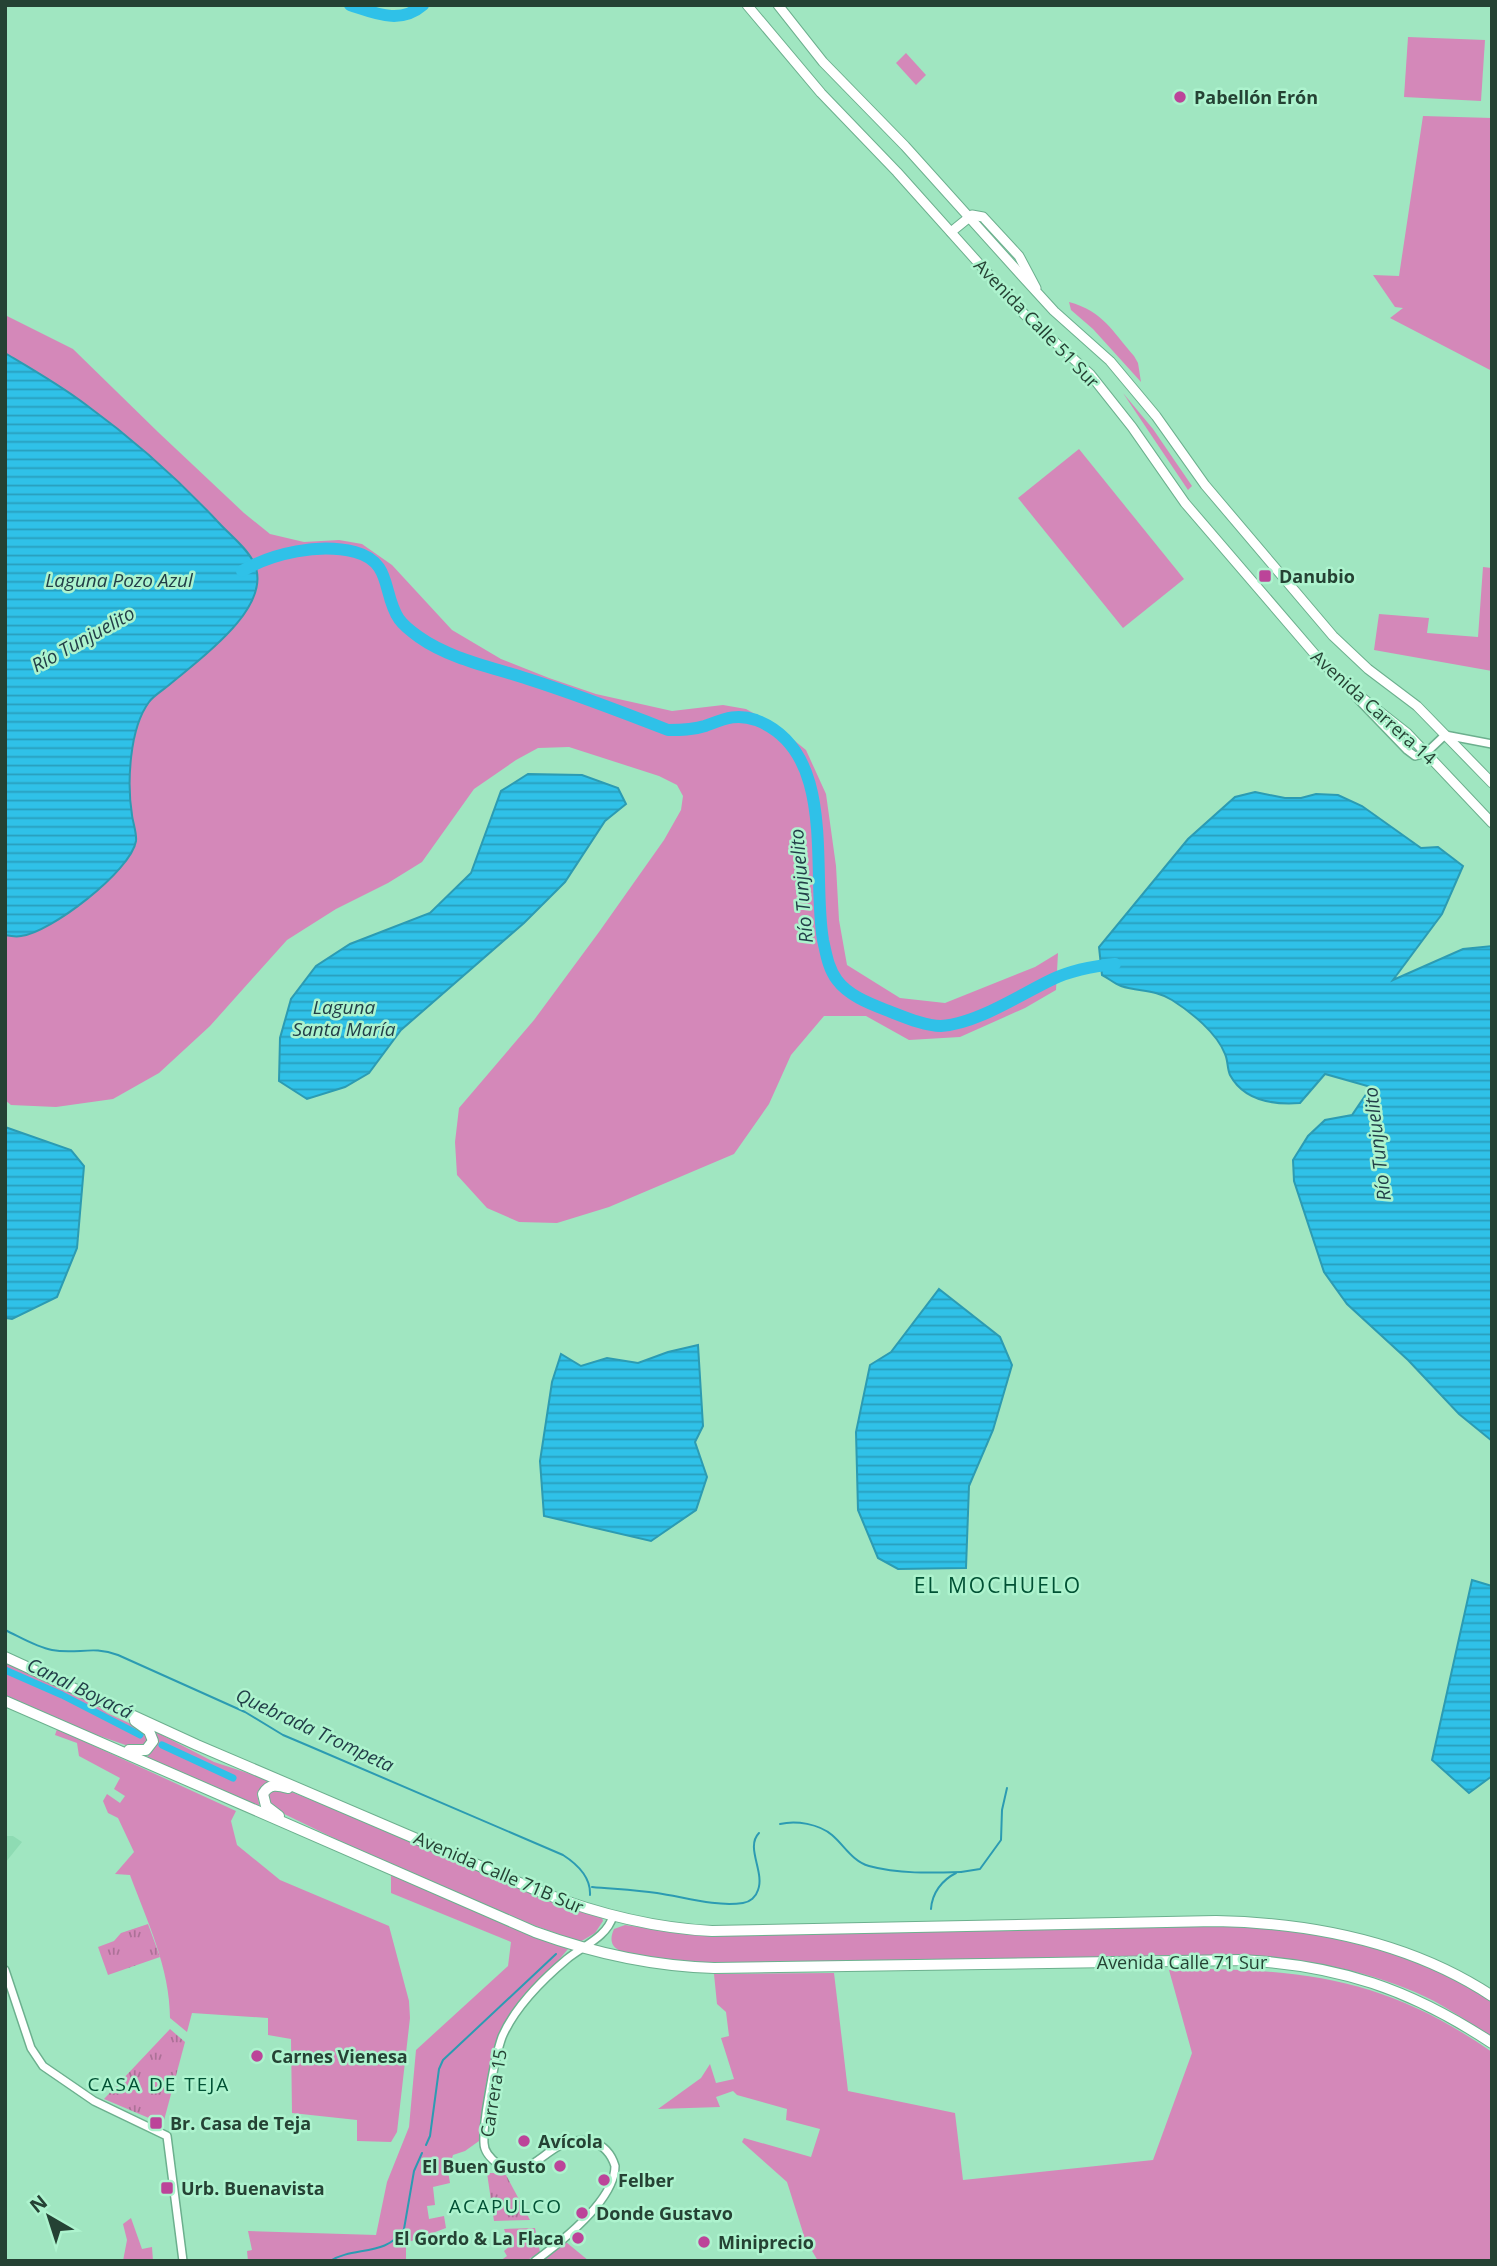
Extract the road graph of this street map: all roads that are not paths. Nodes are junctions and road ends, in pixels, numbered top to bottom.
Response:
1 (747, 5) edge
2 (778, 5) edge
3 (969, 217) junction
4 (951, 232) junction
5 (1309, 608) joint
6 (1286, 621) joint
7 (1445, 734) junction
8 (1492, 744) edge
9 (1426, 753) junction
10 (1492, 783) edge
11 (1492, 823) edge
12 (5, 1657) edge
13 (5, 1701) edge
14 (109, 1705) junction
15 (95, 1740) junction
16 (329, 1800) junction
17 (308, 1833) junction
18 (613, 1916) junction
19 (583, 1948) junction
20 (5, 1970) edge
21 (1492, 1996) edge
22 (1492, 2043) edge
23 (183, 2261) edge
24 (535, 2261) edge

1 - 4 main road, Avenida Calle 51 Sur
2 - 3 main road
3 - 4 main road
3 - 5 main road, Avenida Calle 51 Sur
4 - 6 main road, Avenida Calle 51 Sur
5 - 7 main road, Avenida Carrera 14
6 - 9 main road, Avenida Carrera 14
7 - 8 street
7 - 9 street
7 - 10 main road, Avenida Carrera 14
9 - 11 main road, Avenida Carrera 14
12 - 14 highway, Avenida Calle 71B Sur
13 - 15 highway
14 - 15 highway
14 - 16 highway, Avenida Calle 71B Sur
15 - 17 highway
16 - 17 highway
16 - 18 highway, Avenida Calle 71B Sur
17 - 19 highway
18 - 19 street, Carrera 15
18 - 21 highway, Avenida Calle 71B Sur
19 - 22 highway, Avenida Calle 71 Sur
19 - 24 street, Carrera 15
20 - 23 street

